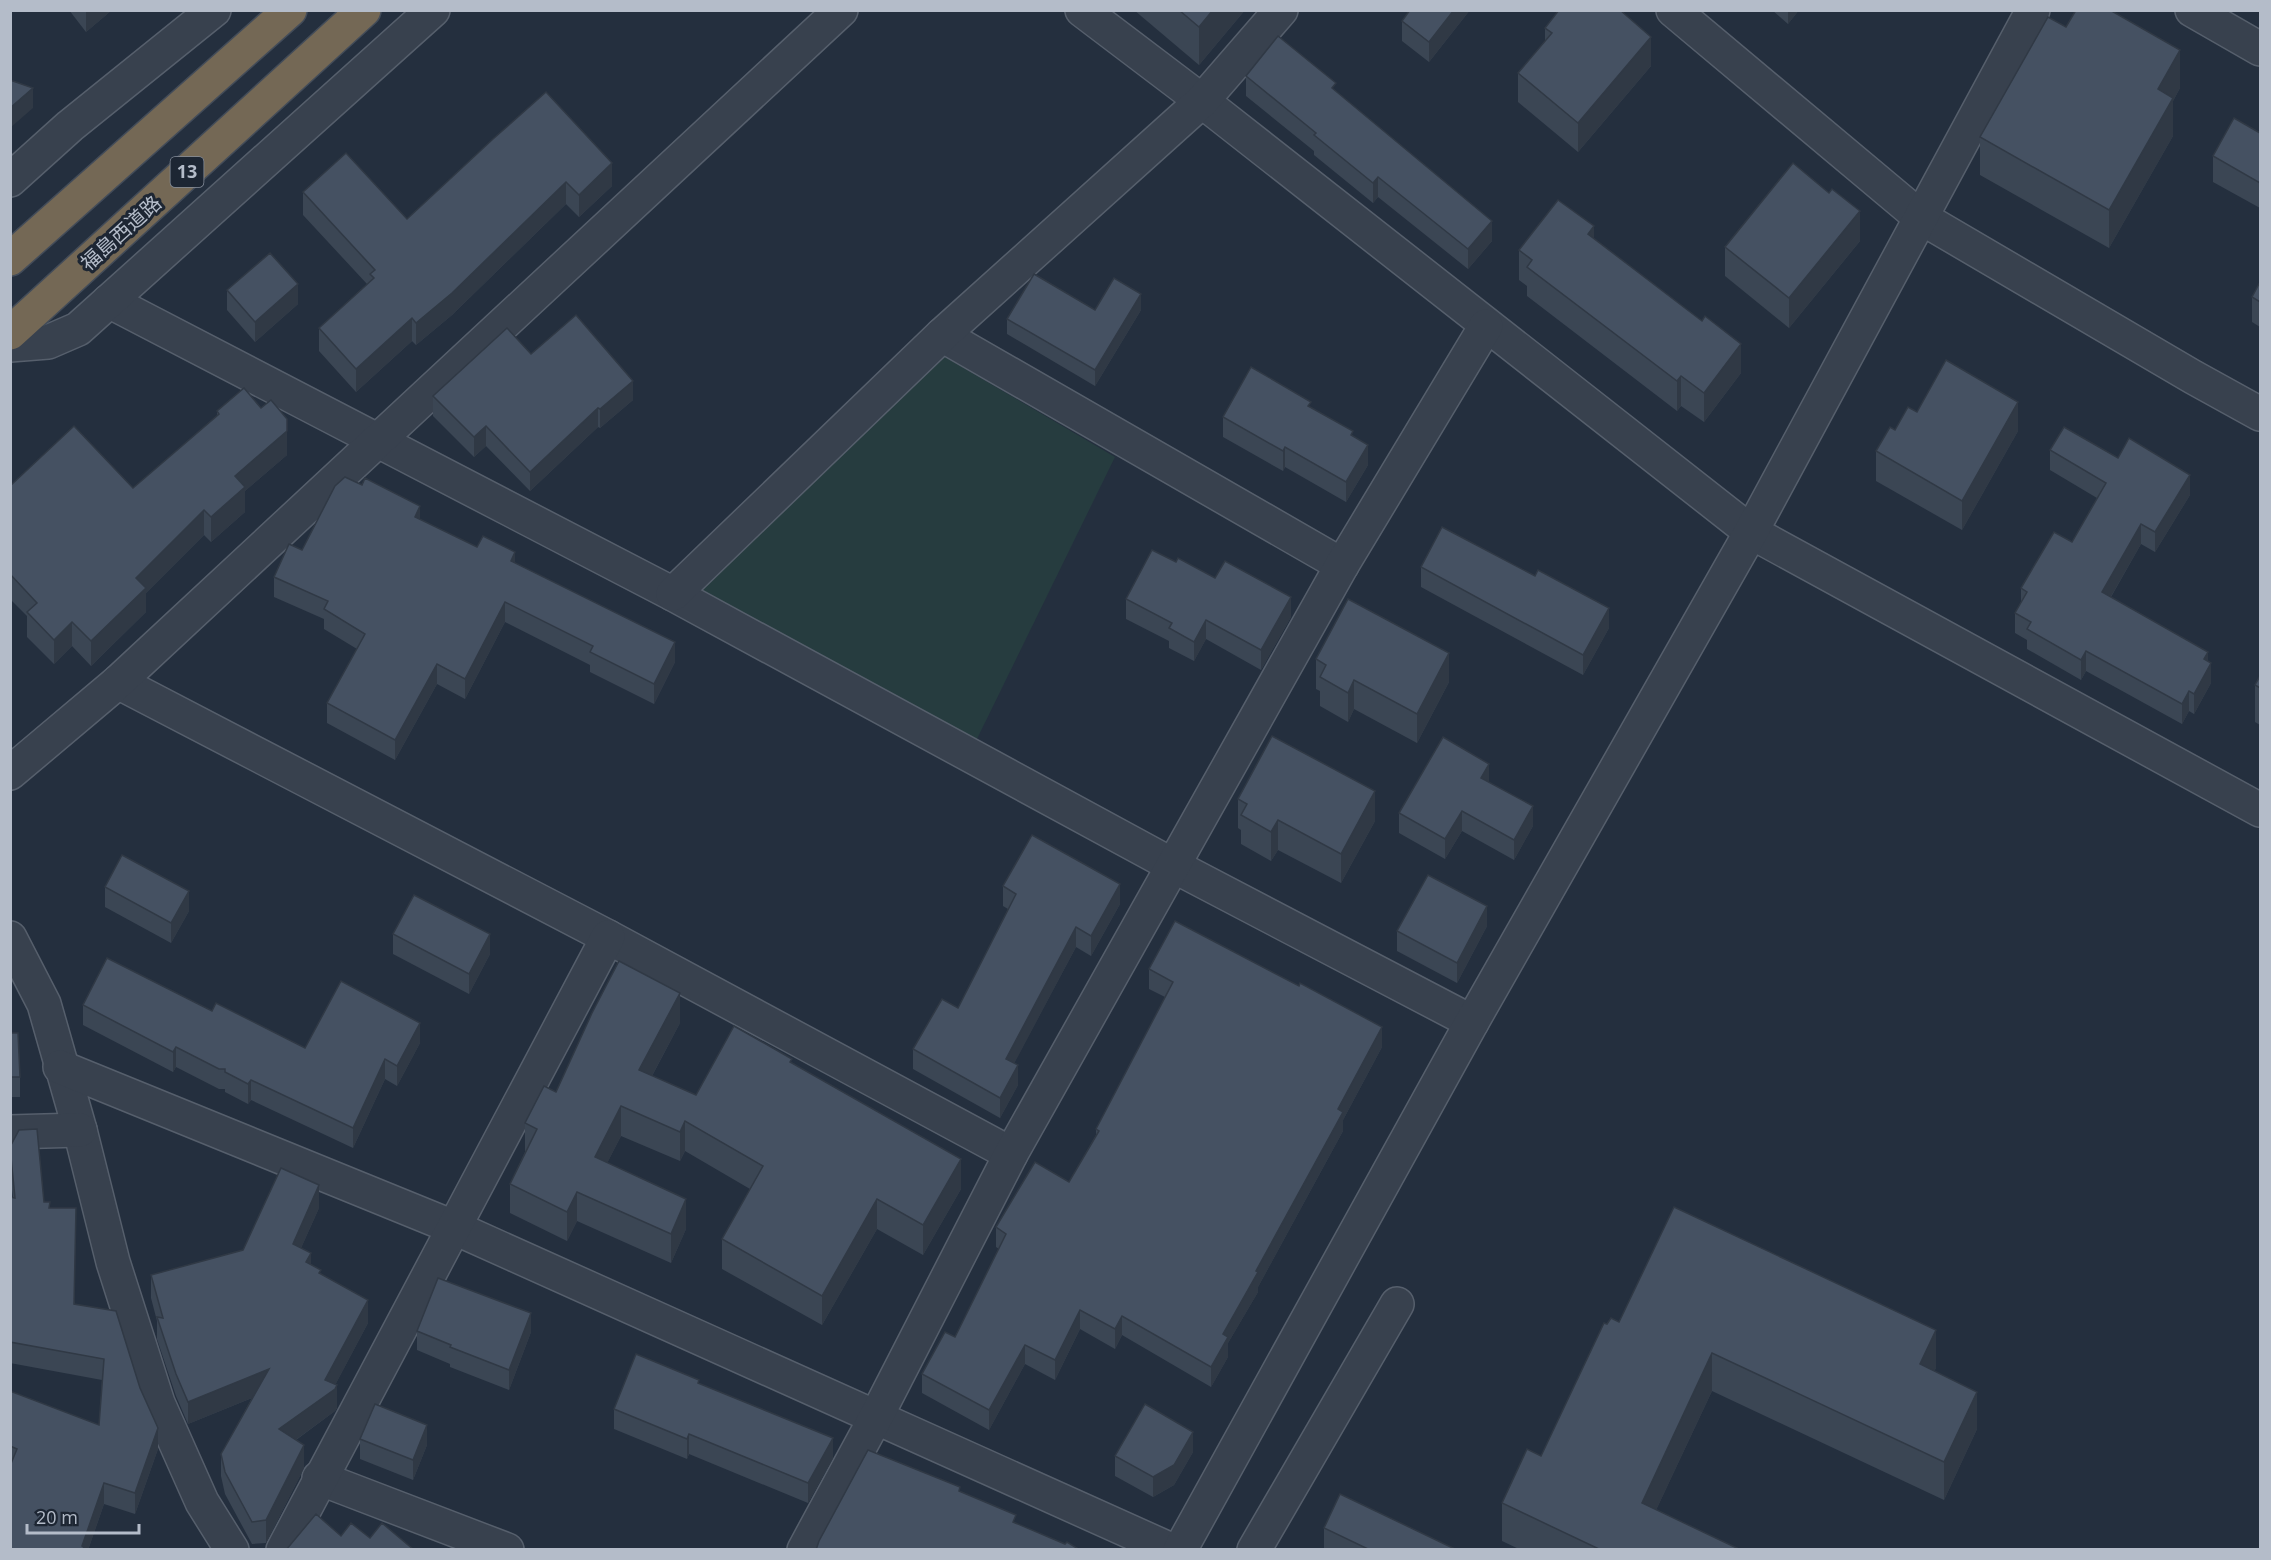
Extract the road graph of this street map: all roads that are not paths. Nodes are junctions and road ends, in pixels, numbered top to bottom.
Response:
1 (214, 10) edge
2 (290, 10) edge
3 (364, 10) edge
4 (433, 10) edge
5 (841, 10) edge
6 (1082, 10) edge
7 (1281, 10) edge
8 (1673, 10) edge
9 (2033, 10) edge
10 (2192, 10) edge
11 (2260, 49) edge
12 (1202, 101) junction
13 (10, 180) edge
14 (1920, 217) junction
15 (10, 259) edge
16 (109, 301) junction
17 (1486, 326) junction
18 (10, 333) edge
19 (942, 335) junction
20 (10, 345) edge
21 (2260, 414) edge
22 (377, 441) junction
23 (1751, 532) junction
24 (1342, 565) junction
25 (673, 594) junction
26 (118, 682) junction
27 (10, 773) edge
28 (2260, 810) edge
29 (1174, 866) junction
30 (608, 937) junction
31 (10, 938) edge
32 (1472, 1022) junction
33 (60, 1067) junction
34 (80, 1130) junction
35 (10, 1132) edge
36 (1011, 1154) junction
37 (453, 1227) junction
38 (1397, 1304) dead end
39 (876, 1417) junction
40 (319, 1478) junction
41 (232, 1550) edge
42 (283, 1550) edge
43 (507, 1550) edge
44 (804, 1550) edge
45 (1171, 1550) edge
46 (1180, 1550) edge
47 (1254, 1550) edge

1 - 13 street
2 - 15 highway
3 - 18 highway, 福島西道路 / 13
4 - 16 street
5 - 22 street
6 - 12 street
7 - 12 street
8 - 14 street
9 - 14 street
10 - 11 street
12 - 17 street
12 - 19 street
14 - 21 street
14 - 23 street
16 - 20 street
16 - 22 street
17 - 23 street
17 - 24 street
19 - 24 street
19 - 25 street
22 - 25 street
22 - 26 street
23 - 28 street
23 - 32 street
24 - 29 street
25 - 29 street
26 - 27 street
26 - 30 street
29 - 32 street
29 - 36 street
30 - 36 street
30 - 37 street
31 - 33 street
32 - 46 street
33 - 34 street
33 - 37 street
34 - 35 street
34 - 41 street
36 - 39 street
37 - 39 street
37 - 40 street
38 - 47 street
39 - 44 street
39 - 45 street
40 - 42 street
40 - 43 street

